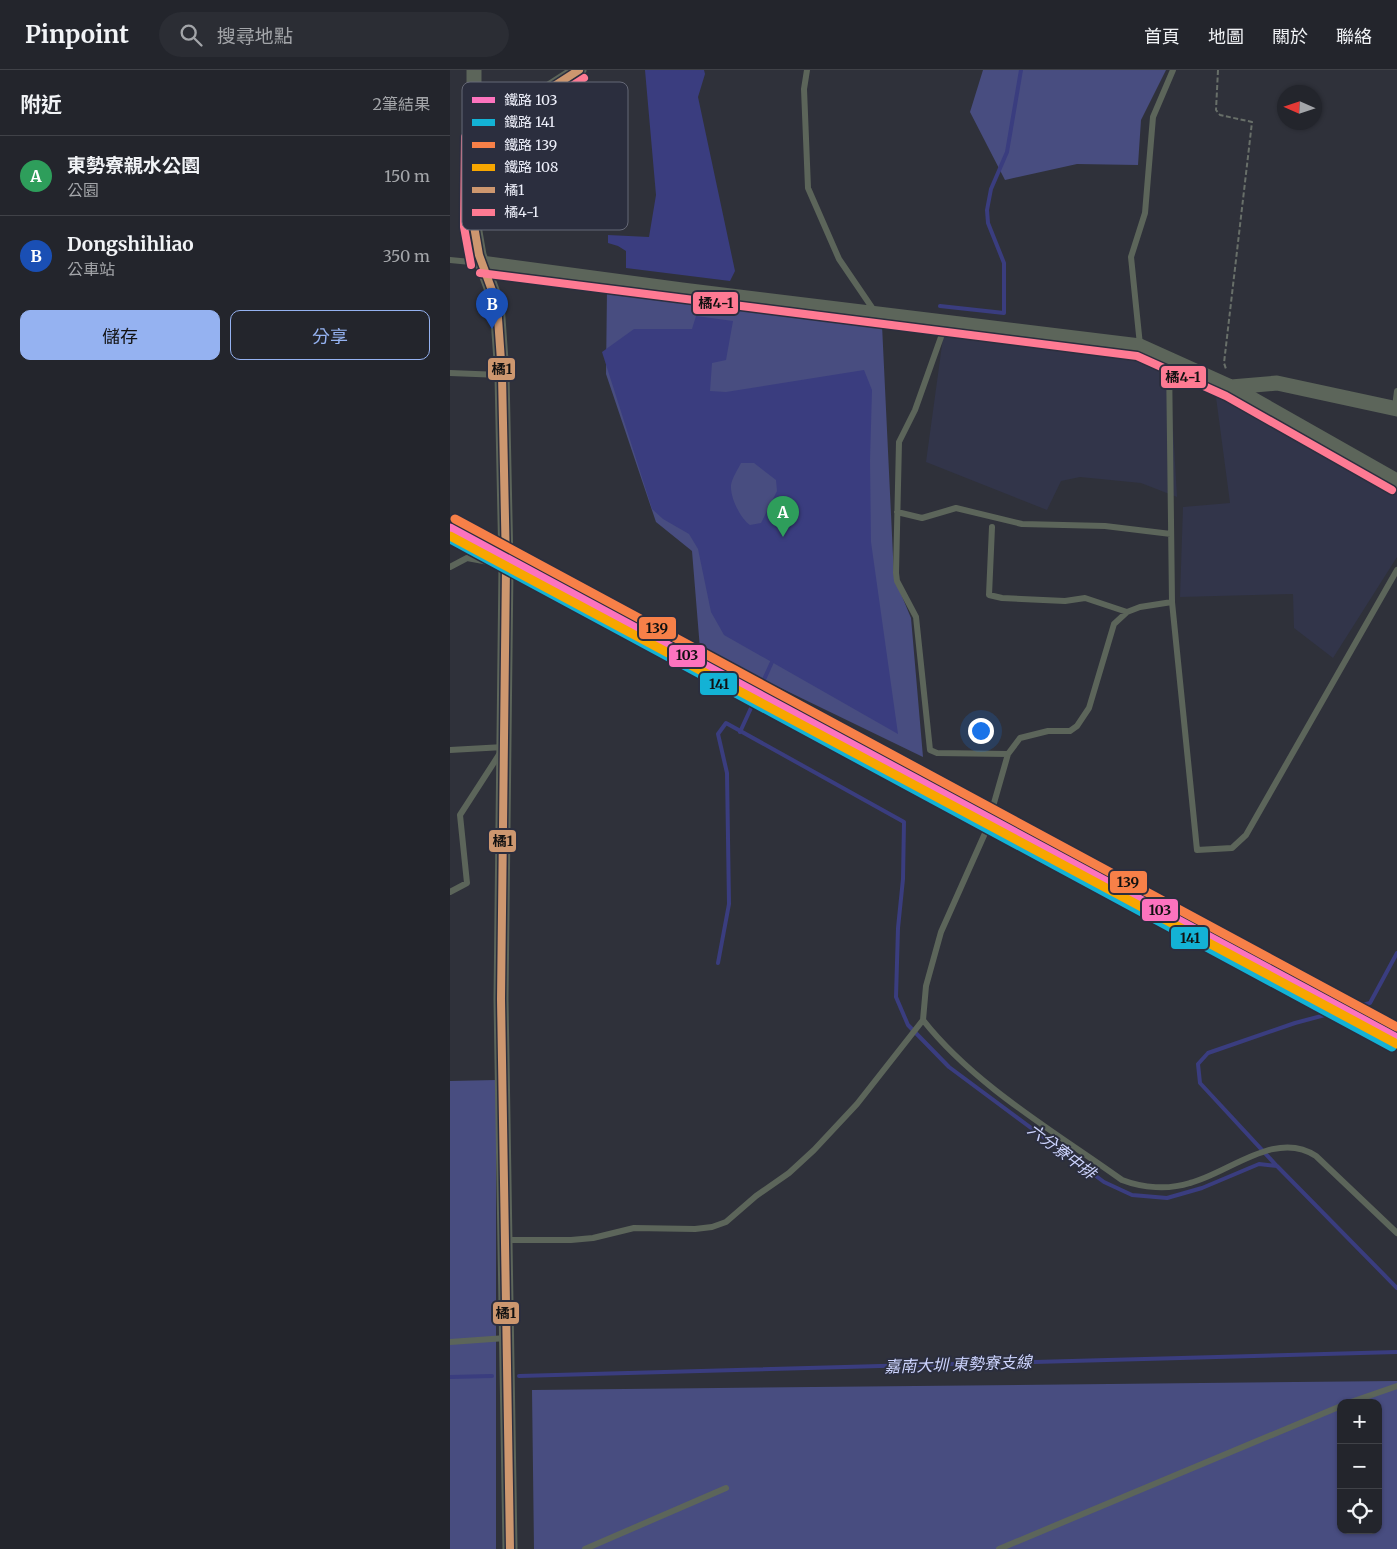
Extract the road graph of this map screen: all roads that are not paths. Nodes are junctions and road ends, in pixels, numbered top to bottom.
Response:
1 (579, 70) edge
2 (807, 70) edge
3 (1173, 70) edge
4 (560, 82) edge
5 (475, 230) edge
6 (450, 260) edge
7 (481, 263) junction
8 (878, 315) junction
9 (946, 323) junction
10 (1140, 346) junction
11 (1169, 358) junction
12 (450, 373) edge
13 (502, 375) junction
14 (1231, 387) junction
15 (1397, 391) edge
16 (1396, 409) edge
17 (1397, 480) edge
18 (898, 512) junction
19 (992, 527) dead end
20 (1171, 534) junction
21 (506, 566) junction
22 (450, 567) edge
23 (1397, 570) edge
24 (1172, 602) junction
25 (1127, 612) junction
26 (504, 746) junction
27 (450, 750) edge
28 (1008, 754) junction
29 (450, 892) edge
30 (921, 1023) junction
31 (1397, 1233) edge
32 (505, 1240) junction
33 (506, 1338) junction
34 (450, 1342) edge
35 (1397, 1386) edge
36 (1360, 1399) edge
37 (1337, 1408) edge
38 (726, 1488) dead end
39 (510, 1549) edge
40 (586, 1549) edge
41 (999, 1549) edge

1 - 4 street
2 - 8 lane
3 - 10 lane
5 - 7 street
6 - 7 lane
7 - 8 street
7 - 13 street
8 - 9 street
9 - 10 street
9 - 18 lane
10 - 11 street
11 - 14 street
11 - 20 lane
12 - 13 lane
13 - 21 street
14 - 16 street
14 - 17 street
15 - 16 lane
18 - 20 lane
18 - 28 lane
19 - 25 lane
20 - 24 lane
21 - 22 lane
21 - 26 street
23 - 24 lane
24 - 25 lane
25 - 28 lane
26 - 27 lane
26 - 29 lane
26 - 32 street
28 - 30 lane
30 - 31 lane
30 - 32 lane
32 - 33 street
33 - 34 lane
33 - 39 street
35 - 36 lane
37 - 41 lane
38 - 40 lane

